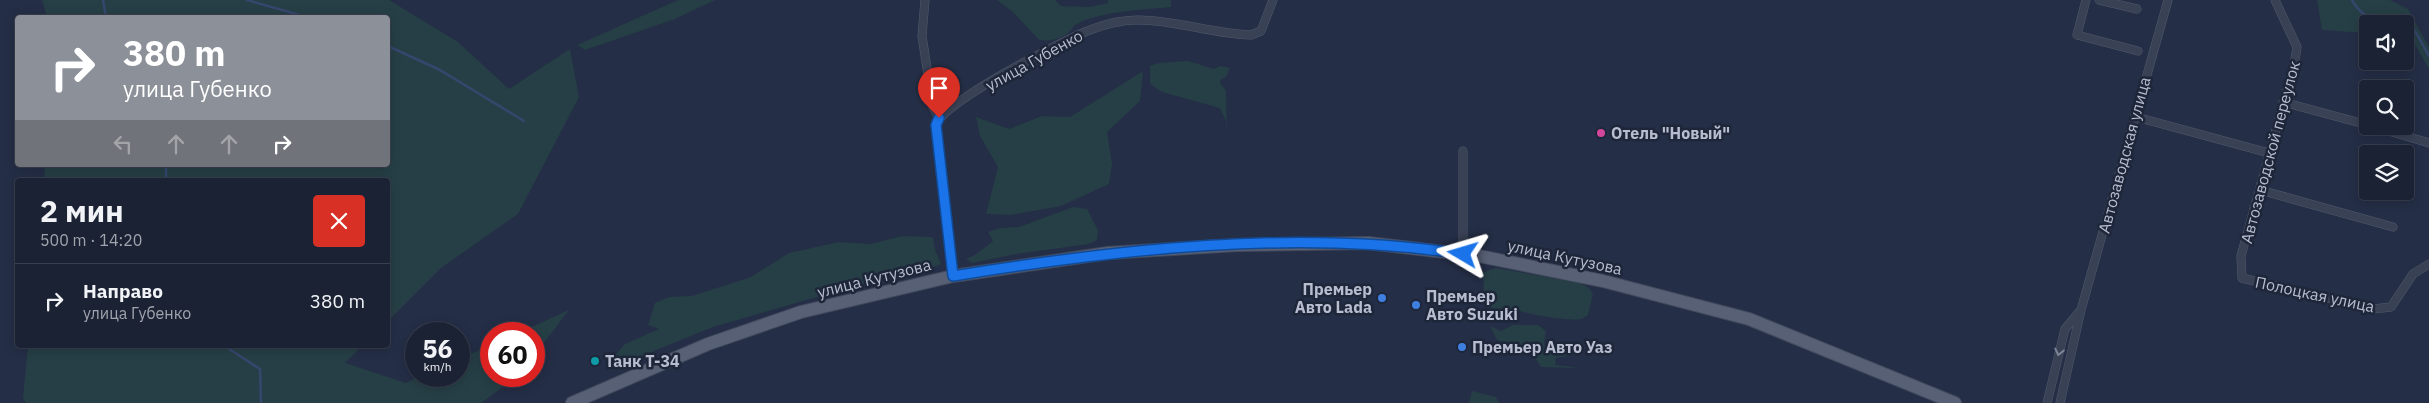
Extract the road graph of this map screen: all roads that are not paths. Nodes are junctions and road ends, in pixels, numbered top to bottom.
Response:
1 (925, 0) edge
2 (1273, 0) edge
3 (2086, 0) edge
4 (2099, 0) edge
5 (2168, 0) edge
6 (2275, 0) edge
7 (2137, 9) dead end
8 (2138, 51) dead end
9 (2283, 102) junction
10 (2135, 114) junction
11 (939, 118) junction
12 (2359, 123) edge
13 (2402, 135) edge
14 (2429, 143) edge
15 (1463, 151) dead end
16 (2268, 153) junction
17 (2260, 190) junction
18 (2393, 227) dead end
19 (1463, 254) junction
20 (2429, 264) edge
21 (953, 276) junction
22 (2242, 278) joint
23 (2081, 310) junction
24 (572, 403) edge
25 (1955, 403) edge
26 (2047, 403) edge
27 (2060, 403) edge

1 - 11 street
2 - 11 street, улица Губенко
3 - 8 street
4 - 7 street
5 - 10 street, Автозаводская улица
6 - 9 street, Автозаводской переулок
9 - 12 street
9 - 16 street, Автозаводской переулок
10 - 16 street
10 - 23 street, Автозаводская улица
11 - 21 street
13 - 14 street
15 - 19 street
16 - 17 street, Автозаводской переулок
17 - 18 street
17 - 22 street, Автозаводской переулок
19 - 21 main road, улица Кутузова
19 - 25 main road, улица Кутузова
20 - 22 street, Полоцкая улица
21 - 24 main road, улица Кутузова
23 -> 26 street, Автозаводская улица
23 - 27 street, Автозаводская улица

